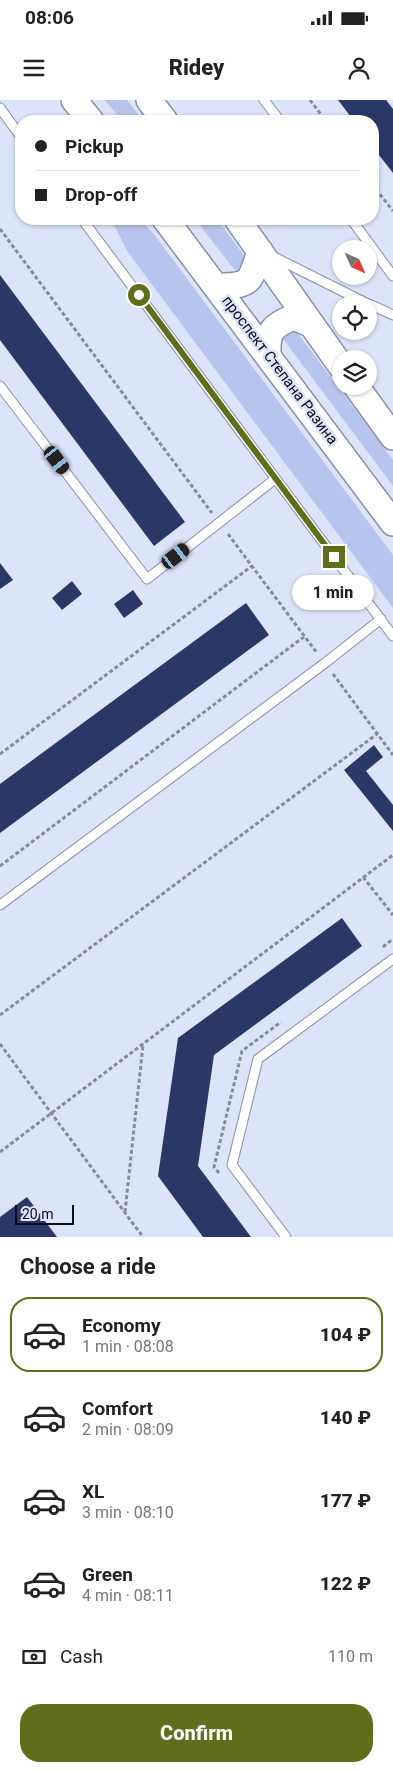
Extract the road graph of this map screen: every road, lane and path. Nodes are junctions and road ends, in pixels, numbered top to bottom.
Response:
1 (74, 100) edge
2 (149, 100) edge
3 (264, 100) edge
4 (310, 100) edge
5 (0, 108) edge
6 (85, 115) edge
7 (160, 115) edge
8 (275, 115) edge
9 (321, 115) edge
10 (15, 129) edge
11 (379, 193) edge
12 (393, 211) edge
13 (86, 225) edge
14 (170, 225) edge
15 (241, 225) edge
16 (355, 225) edge
17 (0, 229) edge
18 (260, 251) junction
19 (393, 276) edge
20 (217, 286) junction
21 (350, 295) edge
22 (377, 308) edge
23 (390, 314) edge
24 (393, 322) edge
25 (310, 324) junction
26 (268, 354) junction
27 (332, 354) edge
28 (0, 386) edge
29 (363, 395) edge
30 (393, 437) edge
31 (275, 479) junction
32 (220, 523) junction
33 (393, 523) edge
34 (252, 566) junction
35 (381, 619) junction
36 (305, 636) junction
37 (393, 636) edge
38 (325, 663) junction
39 (377, 734) junction
40 (0, 754) edge
41 (393, 755) edge
42 (393, 855) edge
43 (0, 866) edge
44 (364, 877) junction
45 (0, 905) edge
46 (393, 915) edge
47 (393, 939) edge
48 (377, 951) dead end
49 (393, 959) edge
50 (0, 1015) edge
51 (282, 1021) dead end
52 (0, 1044) edge
53 (143, 1045) junction
54 (52, 1113) junction
55 (0, 1152) edge
56 (220, 1174) dead end
57 (125, 1212) junction
58 (143, 1237) edge
59 (286, 1237) edge

1 - 6 main road
2 - 7 main road
3 - 8 lane
4 - 9 path
5 - 10 lane
11 - 12 path
13 - 31 lane
14 - 20 main road, проспект Степана Разина
15 - 18 main road
16 - 19 lane
17 - 32 path
18 - 20 main road
18 - 21 lane
18 - 25 main road
20 - 26 main road, проспект Степана Разина
22 - 23 lane
23 - 24 lane
25 - 26 main road
25 - 27 main road
26 - 33 main road, проспект Степана Разина
28 - 32 lane
29 - 30 main road
31 - 32 lane
31 - 35 lane
32 - 34 path
34 - 36 path
34 - 40 path
35 - 37 lane
35 - 38 lane
36 - 38 path
36 - 43 path
38 - 39 path
38 - 45 lane
39 - 41 path
39 - 50 path
42 - 44 path
44 - 46 path
44 - 53 path
47 - 48 path
49 - 59 lane
51 - 56 path
52 - 54 path
53 - 54 path
53 - 57 path
54 - 55 path
54 - 57 path
57 - 58 path

